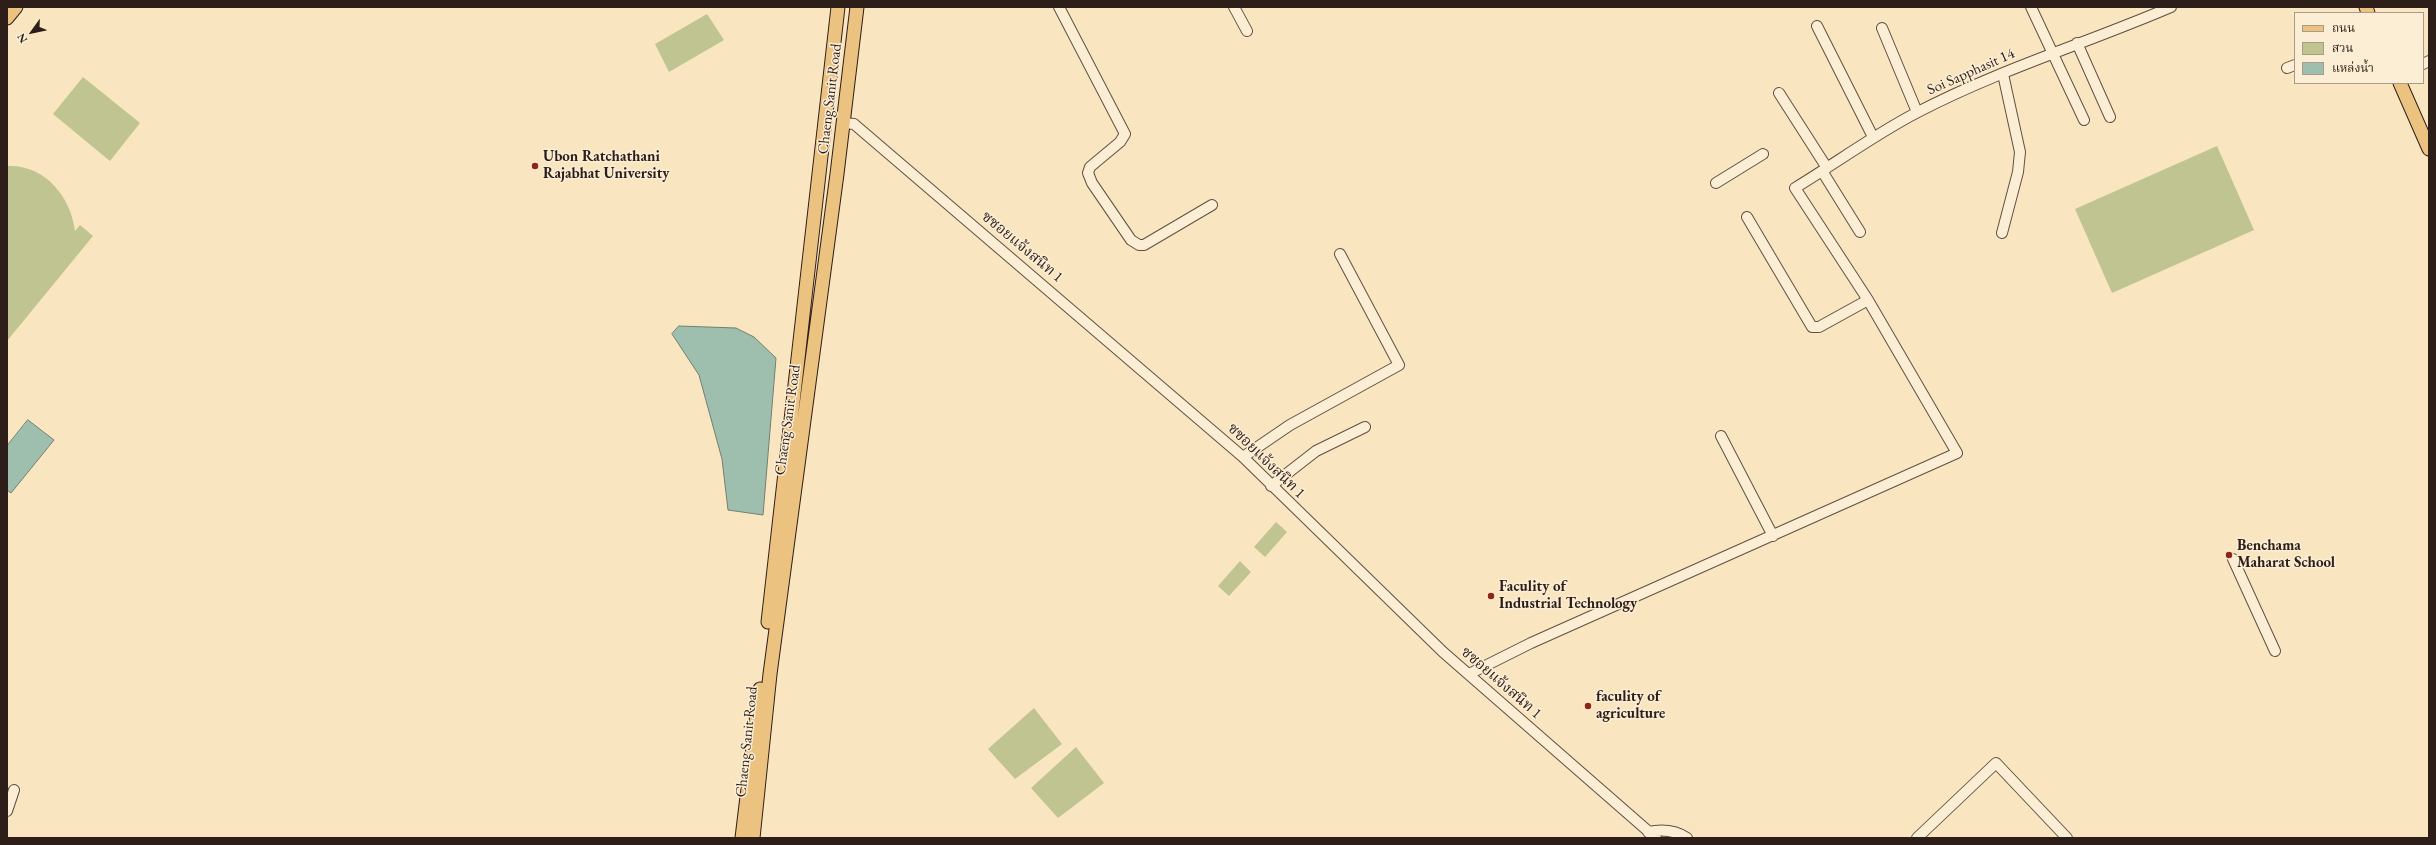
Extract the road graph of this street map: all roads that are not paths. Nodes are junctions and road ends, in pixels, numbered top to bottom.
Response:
1 (16, 7) edge
2 (838, 7) edge
3 (857, 7) edge
4 (1059, 7) edge
5 (1234, 7) edge
6 (2031, 7) edge
7 (2168, 8) edge
8 (7, 18) edge
9 (1817, 26) dead end
10 (1882, 28) dead end
11 (1247, 31) dead end
12 (2077, 43) junction
13 (2054, 52) junction
14 (2003, 74) junction
15 (2400, 84) edge
16 (1779, 93) dead end
17 (1917, 112) junction
18 (2110, 118) dead end
19 (2084, 120) dead end
20 (843, 123) junction
21 (1873, 137) junction
22 (2429, 148) edge
23 (1763, 154) dead end
24 (1825, 170) junction
25 (1716, 183) dead end
26 (1212, 205) dead end
27 (1747, 217) dead end
28 (1860, 232) dead end
29 (2002, 233) dead end
30 (1340, 254) dead end
31 (1868, 300) junction
32 (1365, 427) dead end
33 (1721, 436) dead end
34 (1243, 457) junction
35 (1271, 486) junction
36 (1773, 536) junction
37 (2233, 559) dead end
38 (2275, 651) dead end
39 (1469, 674) junction
40 (14, 790) dead end
41 (7, 811) edge
42 (1652, 835) edge
43 (742, 838) edge
44 (753, 838) edge
45 (1687, 838) edge
46 (1917, 838) edge
47 (2067, 838) edge

1 - 8 main road
2 - 43 main road, Chaeng Sanit Road
3 - 20 main road, Chaeng Sanit Road
4 - 26 street
5 - 11 street
6 - 13 street
7 - 12 street, Soi Sapphasit 14
9 - 21 street
10 - 17 street
12 - 13 street, Soi Sapphasit 14
12 - 18 street
13 - 14 street, Soi Sapphasit 14
13 - 19 street
14 - 17 street, Soi Sapphasit 14
14 - 29 street
15 - 22 main road
16 - 24 street
17 - 21 street, Soi Sapphasit 14
20 - 34 street, ซซอยแจ้งสนิท 1
20 - 44 main road, Chaeng Sanit Road
21 - 24 street, Soi Sapphasit 14
23 - 25 street
24 - 28 street
24 - 31 street, Soi Sapphasit 14
27 - 31 street
30 - 34 street
31 - 36 street
32 - 35 street
33 - 36 street
34 - 35 street, ซซอยแจ้งสนิท 1
35 - 39 street, ซซอยแจ้งสนิท 1
36 - 39 street
37 - 38 street
39 - 42 street, ซซอยแจ้งสนิท 1
40 - 41 street
42 - 45 street
46 - 47 street

